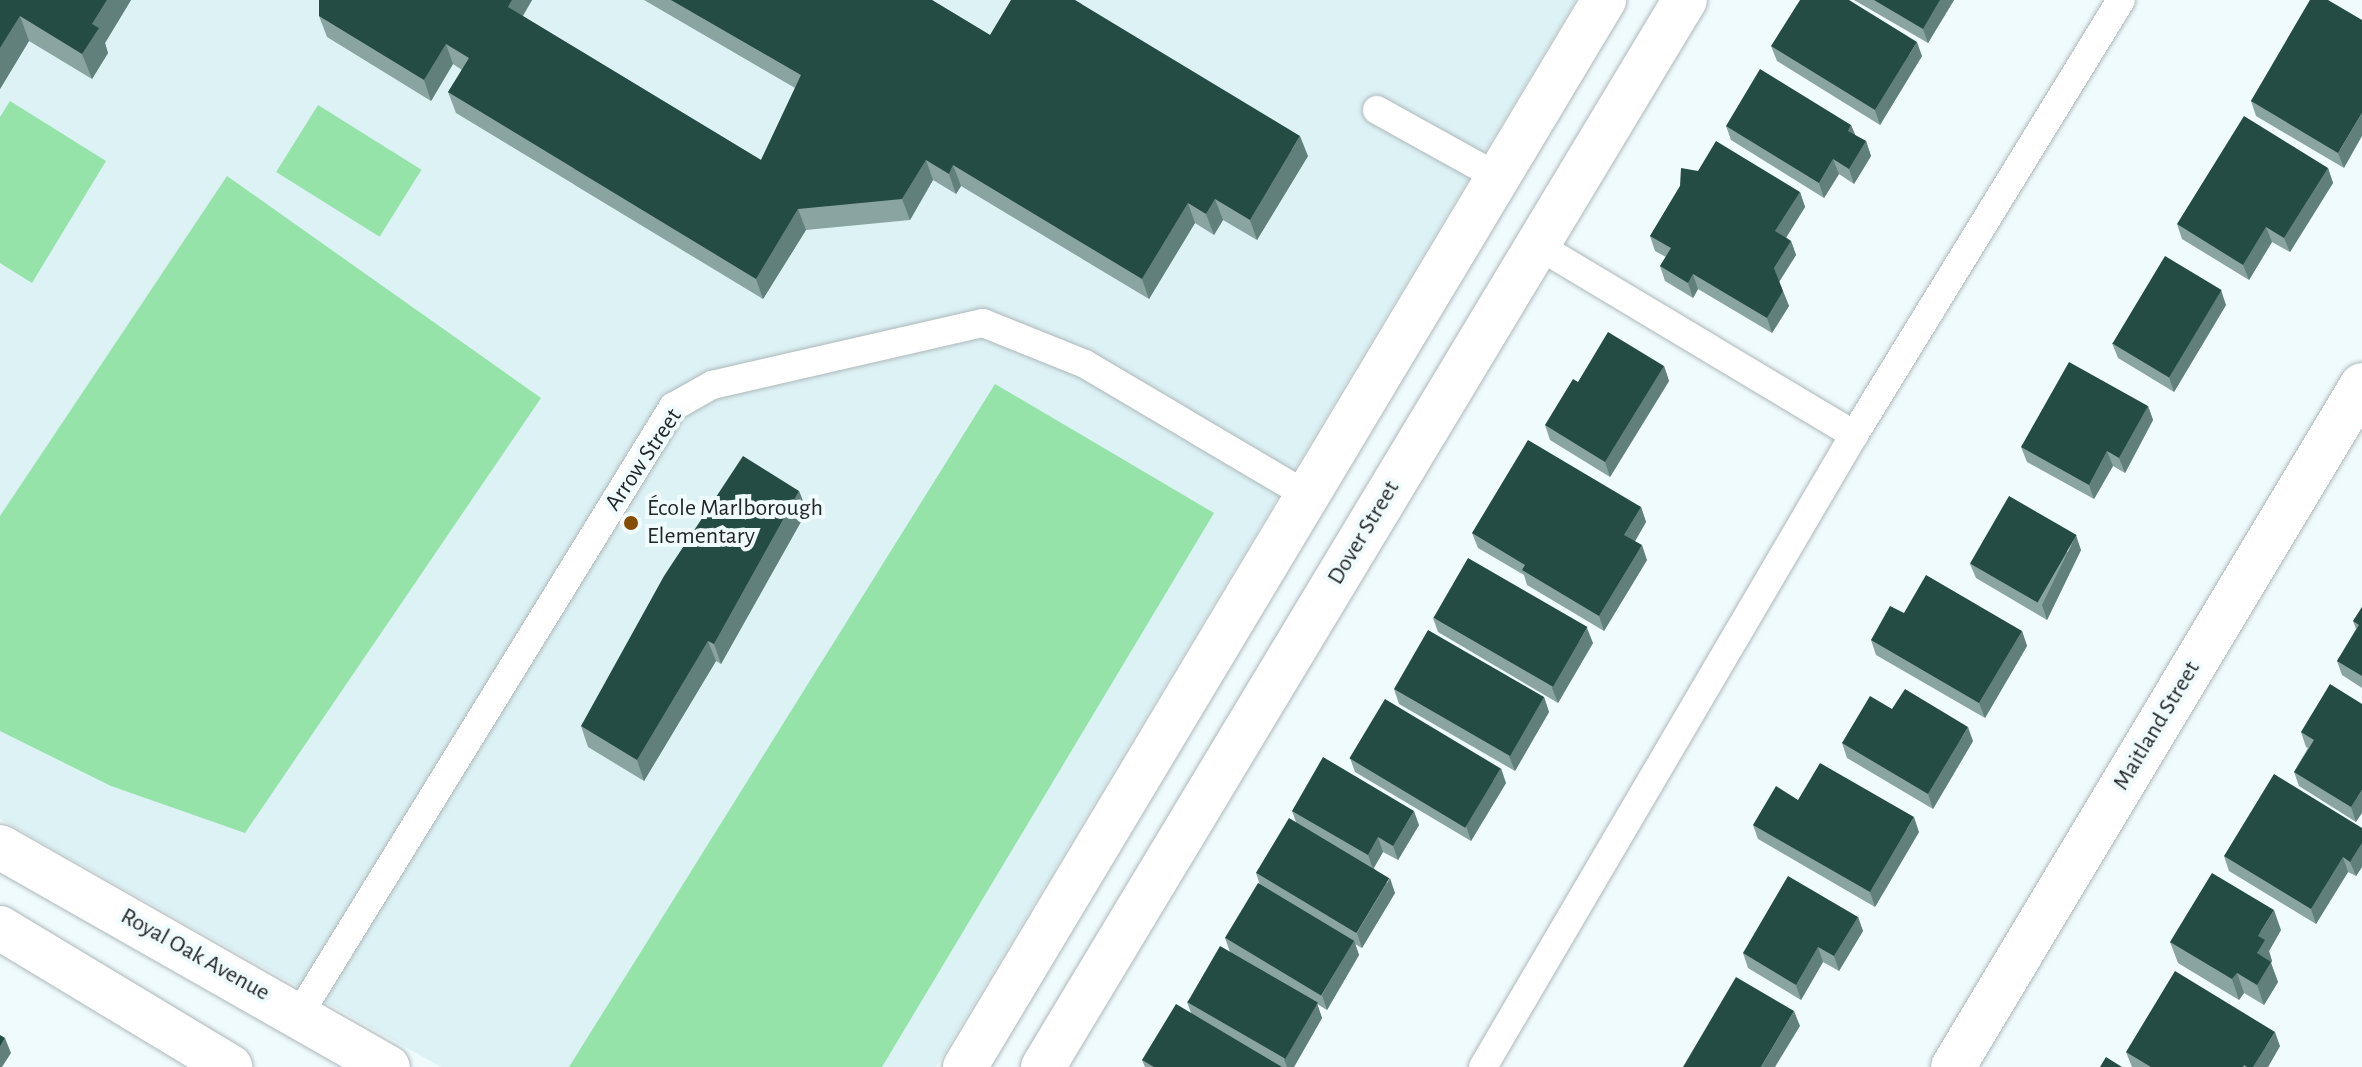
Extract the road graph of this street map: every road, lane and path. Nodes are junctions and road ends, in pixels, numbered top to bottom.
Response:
1 (1604, 0) edge
2 (1685, 0) edge
3 (2121, 0) edge
4 (1377, 110) dead end
5 (1498, 177) junction
6 (1537, 245) junction
7 (2362, 385) edge
8 (1854, 435) junction
9 (1305, 494) junction
10 (0, 847) edge
11 (0, 928) edge
12 (300, 1013) junction
13 (230, 1067) edge
14 (388, 1067) edge
15 (965, 1067) edge
16 (1043, 1067) edge
17 (1483, 1067) edge
18 (1953, 1067) edge

1 - 5 main road
2 - 6 main road, Dover Street
3 - 8 lane
4 - 5 lane
5 - 9 main road
6 - 8 lane
6 - 16 main road, Dover Street
7 - 18 main road, Maitland Street
8 - 17 lane
9 - 12 lane, Arrow Street
9 - 15 main road
10 - 12 main road, Royal Oak Avenue
11 - 13 main road
12 - 14 main road, Royal Oak Avenue

